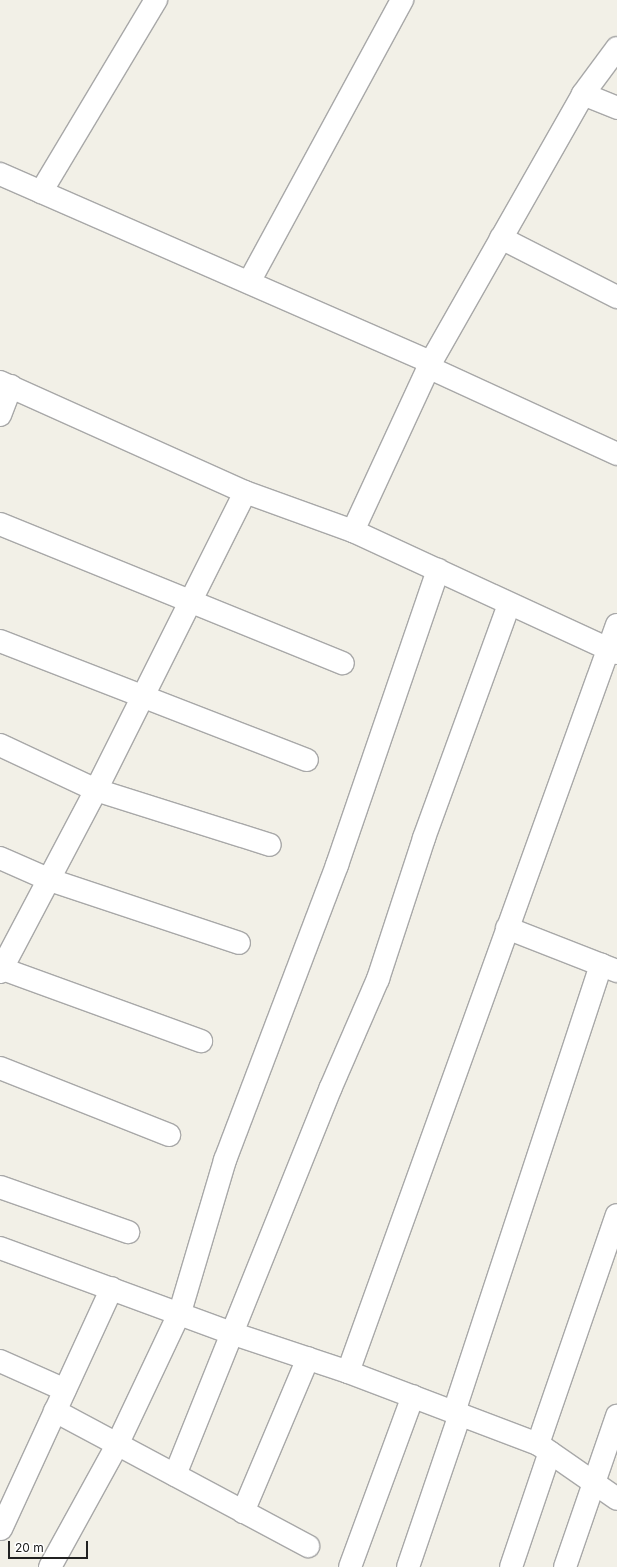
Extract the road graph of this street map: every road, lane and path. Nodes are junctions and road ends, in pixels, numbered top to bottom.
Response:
1 (156, 0) edge
2 (402, 0) edge
3 (617, 48) edge
4 (583, 94) junction
5 (617, 108) edge
6 (0, 174) edge
7 (41, 192) junction
8 (501, 238) junction
9 (249, 282) junction
10 (617, 297) edge
11 (430, 364) junction
12 (6, 384) edge
13 (0, 415) edge
14 (617, 454) edge
15 (245, 492) junction
16 (0, 524) edge
17 (353, 531) junction
18 (438, 570) junction
19 (190, 600) junction
20 (509, 605) junction
21 (617, 625) edge
22 (0, 640) edge
23 (612, 652) edge
24 (343, 663) dead end
25 (141, 697) junction
26 (0, 745) edge
27 (307, 760) dead end
28 (96, 790) junction
29 (270, 845) dead end
30 (0, 858) edge
31 (50, 880) junction
32 (507, 928) junction
33 (239, 944) dead end
34 (609, 968) edge
35 (1, 970) edge
36 (201, 1041) dead end
37 (0, 1068) edge
38 (169, 1135) dead end
39 (0, 1187) edge
40 (617, 1215) edge
41 (128, 1232) dead end
42 (0, 1248) edge
43 (112, 1288) junction
44 (180, 1312) junction
45 (231, 1333) junction
46 (308, 1358) junction
47 (0, 1362) edge
48 (348, 1372) junction
49 (65, 1390) junction
50 (413, 1396) junction
51 (55, 1411) junction
52 (457, 1413) junction
53 (617, 1416) edge
54 (117, 1445) junction
55 (544, 1448) junction
56 (175, 1475) junction
57 (595, 1484) junction
58 (617, 1499) edge
59 (243, 1512) junction
60 (1, 1529) edge
61 (308, 1546) dead end
62 (50, 1567) edge
63 (350, 1567) edge
64 (408, 1567) edge
65 (510, 1567) edge
66 (565, 1567) edge

1 - 7 street
2 - 9 street
3 - 4 street
4 - 5 street
4 - 8 street
6 - 7 street
7 - 9 street
8 - 10 street
8 - 11 street
9 - 11 street
11 - 14 street
11 - 17 street
12 - 13 street
12 - 15 street
15 - 17 street
15 - 19 street
16 - 19 street
17 - 18 street
18 - 20 street
18 - 44 street
19 - 24 street
19 - 25 street
20 - 23 street
20 - 45 street
21 - 23 street
22 - 25 street
23 - 32 street
25 - 27 street
25 - 28 street
26 - 28 street
28 - 29 street
28 - 31 street
30 - 31 street
31 - 33 street
31 - 35 street
32 - 34 street
32 - 48 street
34 - 52 street
35 - 36 street
37 - 38 street
39 - 41 street
40 - 55 street
42 - 43 street
43 - 44 street
43 - 49 street
44 - 45 street
44 - 54 street
45 - 46 street
45 - 56 street
46 - 48 street
46 - 59 street
47 - 49 street
48 - 50 street
49 - 51 street
50 - 52 street
50 - 63 street
51 - 54 street
51 - 60 street
52 - 55 street
52 - 64 street
53 - 57 street
54 - 56 street
54 - 62 street
55 - 57 street
55 - 65 street
56 - 59 street
57 - 58 street
57 - 66 street
59 - 61 street

